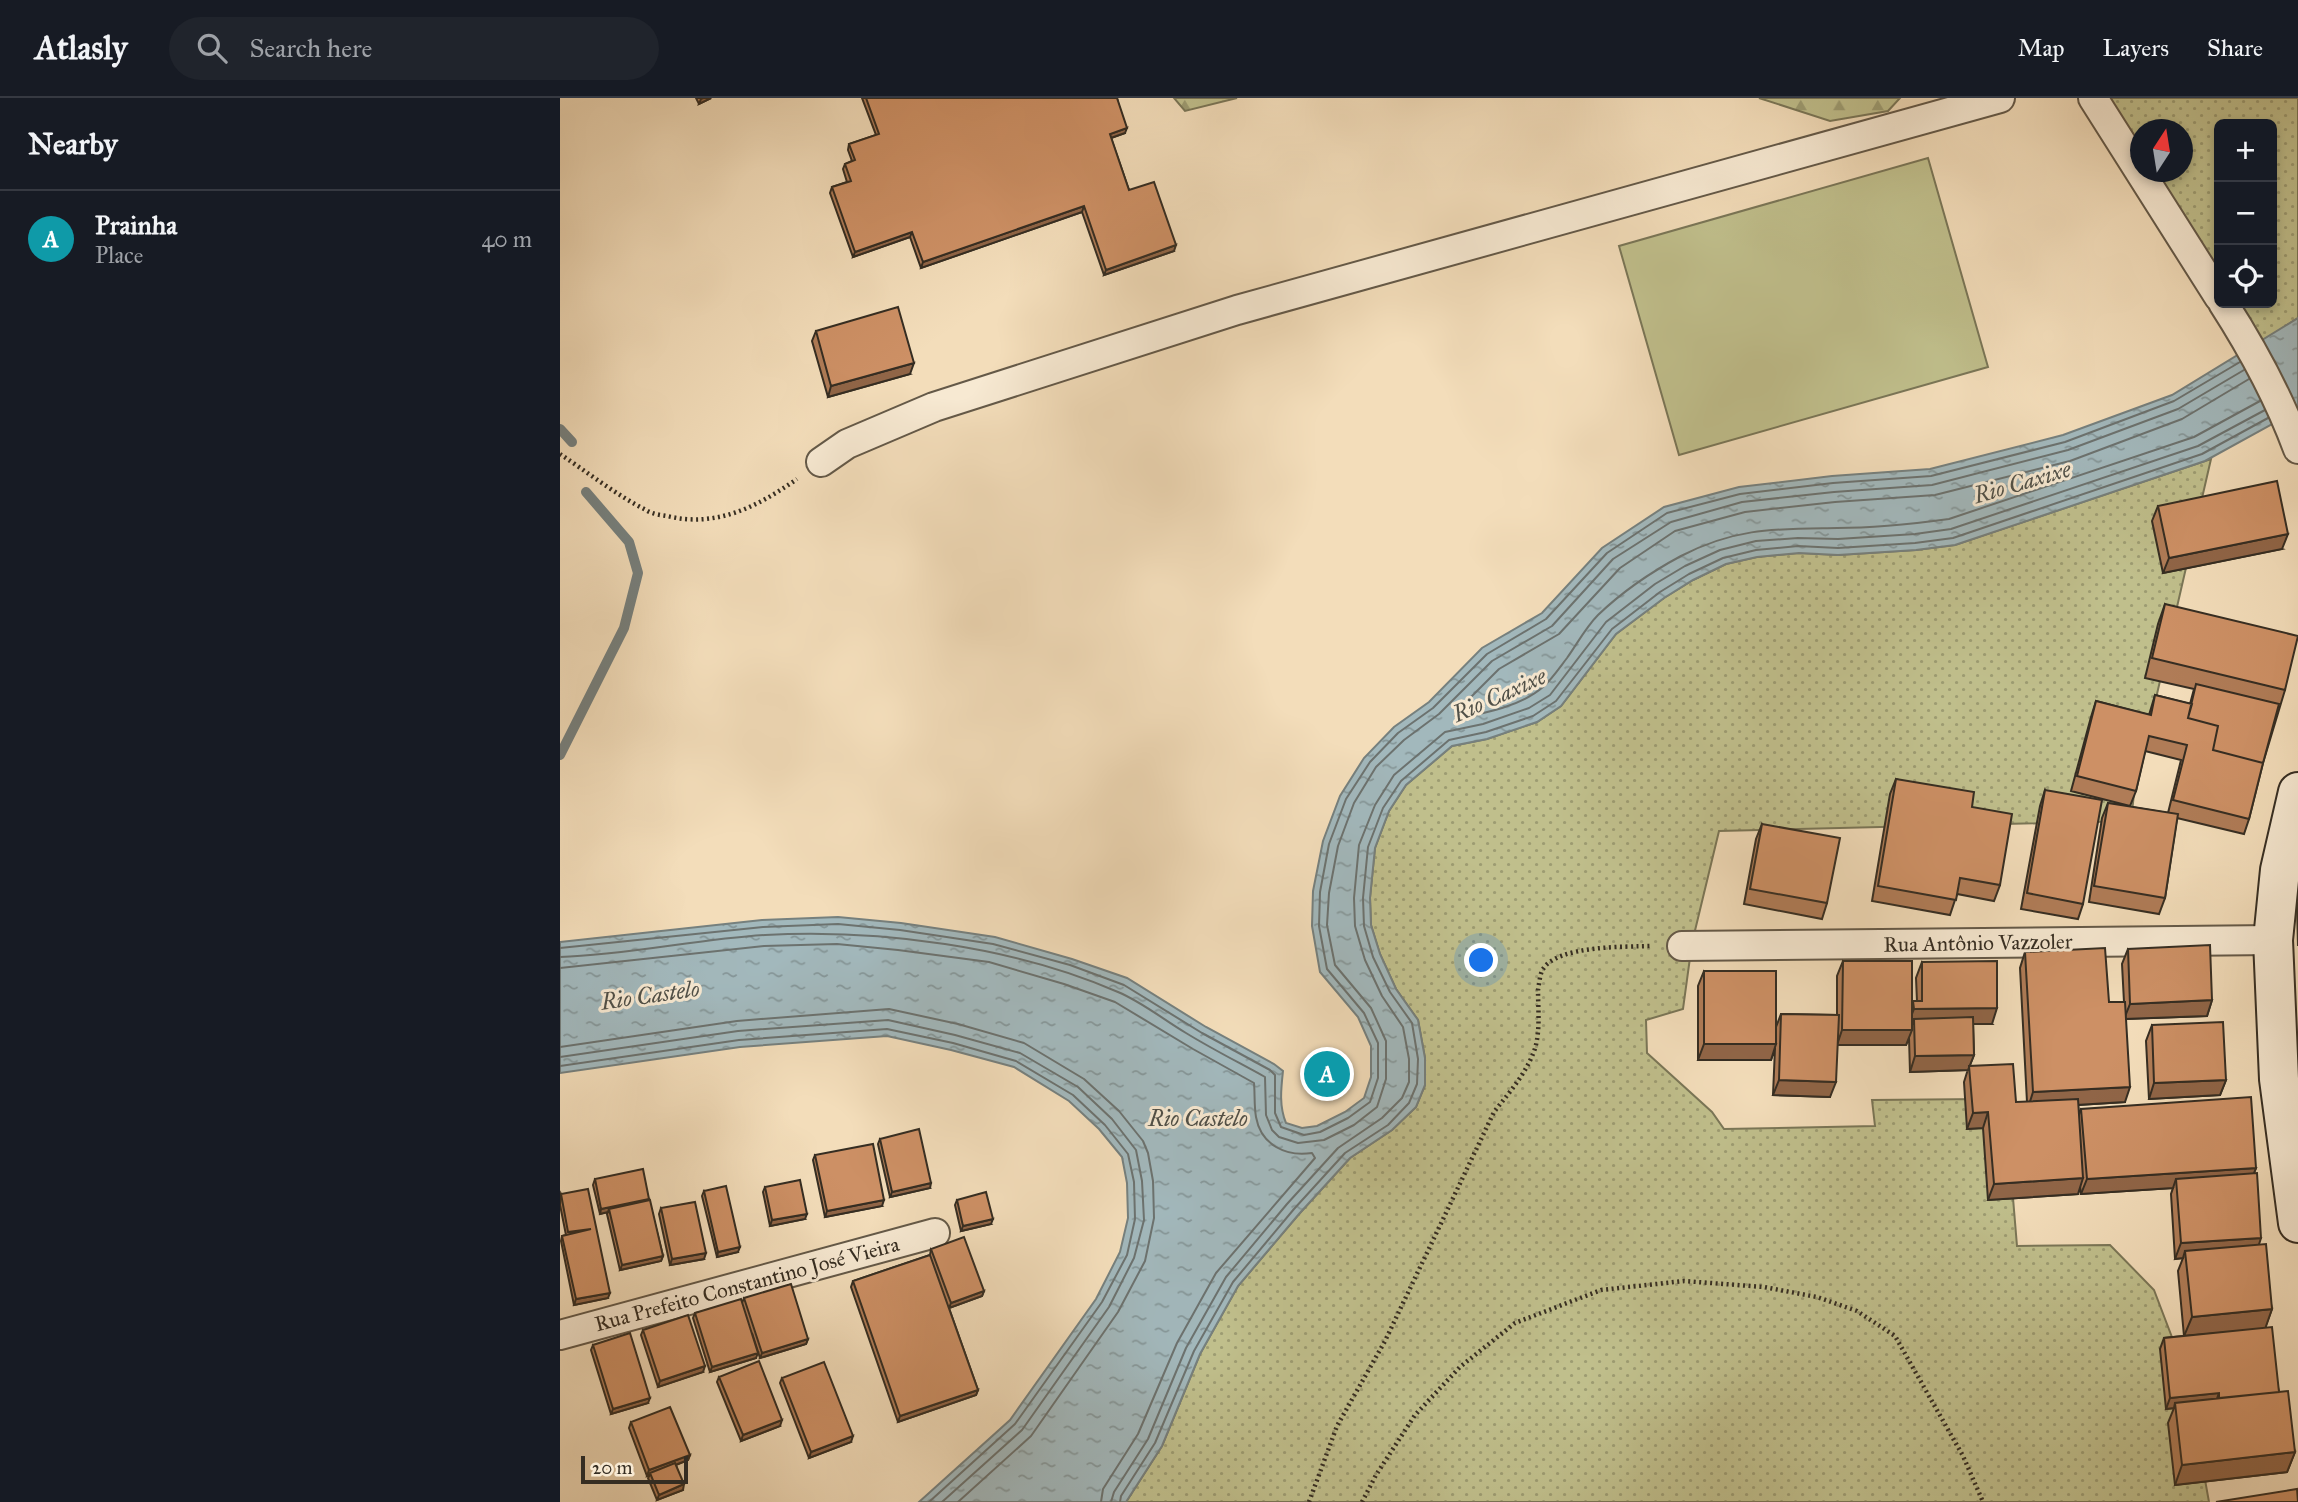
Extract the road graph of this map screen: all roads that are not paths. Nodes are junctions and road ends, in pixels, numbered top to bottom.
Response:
1 (2000, 98) edge
2 (2093, 98) edge
3 (2214, 289) edge
4 (2226, 308) edge
5 (2294, 439) edge
6 (821, 462) road end
7 (2298, 792) edge
8 (2273, 940) junction
9 (1682, 946) road end
10 (2298, 1223) edge
11 (935, 1233) dead end
12 (560, 1335) edge

1 - 6 street
2 - 3 street
4 - 5 street
7 - 8 main road
8 - 9 street, Rua Antônio Vazzoler
8 - 10 main road
11 - 12 street, Rua Prefeito Constantino José Vieira

